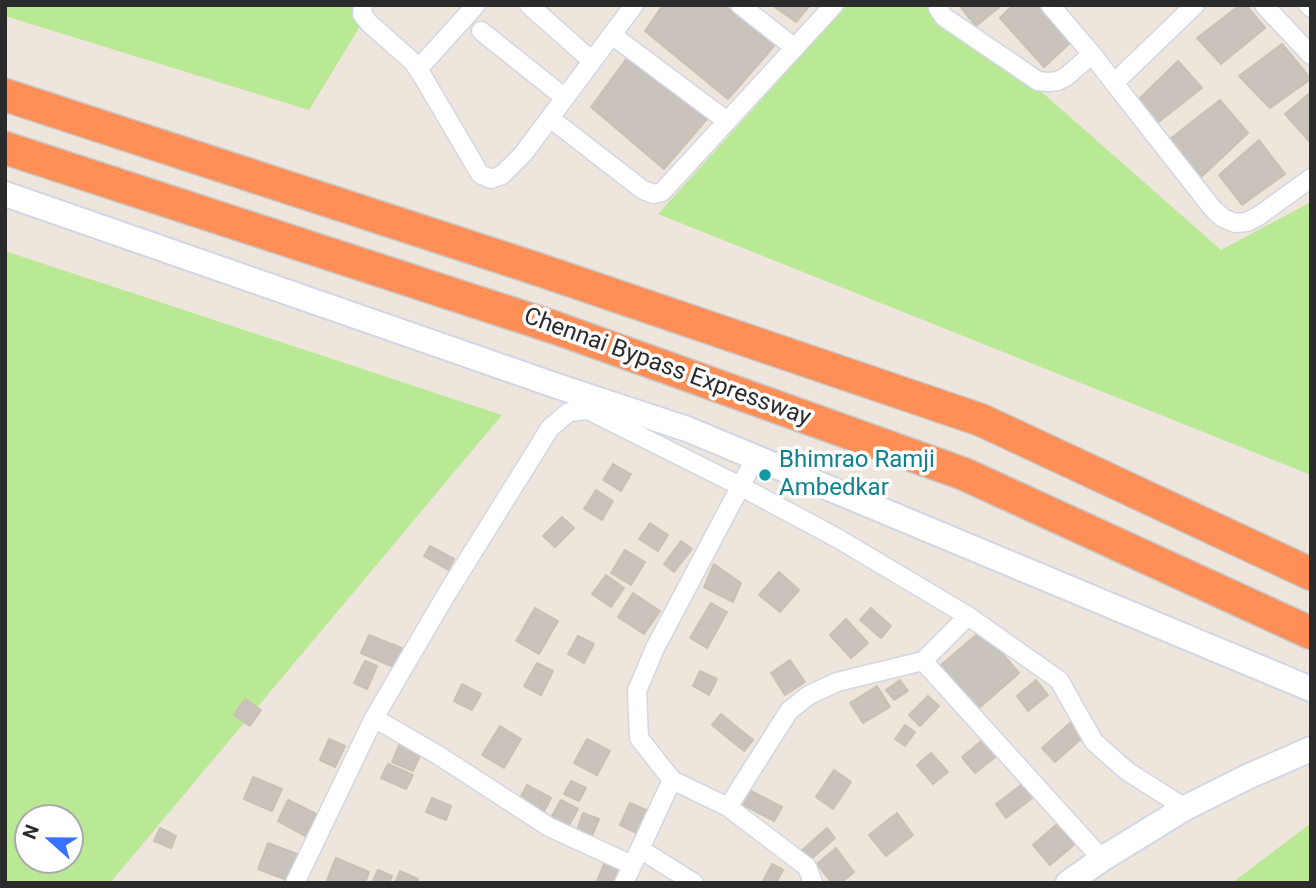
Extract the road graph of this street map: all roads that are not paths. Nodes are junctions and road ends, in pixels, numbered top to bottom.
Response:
1 (363, 5) edge
2 (476, 5) edge
3 (529, 5) edge
4 (634, 5) edge
5 (740, 5) edge
6 (834, 5) edge
7 (938, 5) edge
8 (1049, 5) edge
9 (1195, 5) edge
10 (1265, 5) edge
11 (481, 32) dead end
12 (612, 35) junction
13 (795, 48) junction
14 (1091, 54) junction
15 (1311, 55) edge
16 (592, 61) junction
17 (418, 69) junction
18 (1114, 83) junction
19 (5, 95) edge
20 (565, 98) junction
21 (550, 118) junction
22 (727, 121) junction
23 (5, 148) edge
24 (1311, 178) edge
25 (5, 194) edge
26 (756, 457) junction
27 (740, 486) junction
28 (1311, 574) edge
29 (968, 616) junction
30 (1311, 634) edge
31 (923, 661) junction
32 (1311, 689) edge
33 (374, 718) junction
34 (1311, 749) edge
35 (672, 780) junction
36 (728, 807) junction
37 (1185, 808) junction
38 (636, 857) junction
39 (1102, 859) junction
40 (295, 883) edge
41 (624, 883) edge
42 (694, 883) edge
43 (813, 883) edge
44 (1068, 883) edge

1 - 17 street
2 - 17 street
3 - 16 street
4 - 12 street
5 - 13 street
6 - 13 street
7 - 14 street
8 - 14 street
9 - 18 street
10 - 15 street
11 - 20 street
12 - 16 street
12 - 22 street
13 - 22 street
14 - 18 street
16 - 20 street
17 - 21 street
18 - 24 street
19 - 28 highway, Chennai Bypass Expressway
20 - 21 street
21 - 22 street
23 - 30 highway, Chennai Bypass Expressway
25 - 26 street
26 - 27 street
26 - 32 street
27 - 29 street
27 - 33 street
27 - 35 street
29 - 31 street
29 - 37 street
31 - 36 street
31 - 39 street
33 - 38 street
33 - 40 street
34 - 37 street
35 - 36 street
35 - 38 street
36 - 43 street
37 - 39 street
38 - 41 street
38 - 42 street
39 - 44 street

